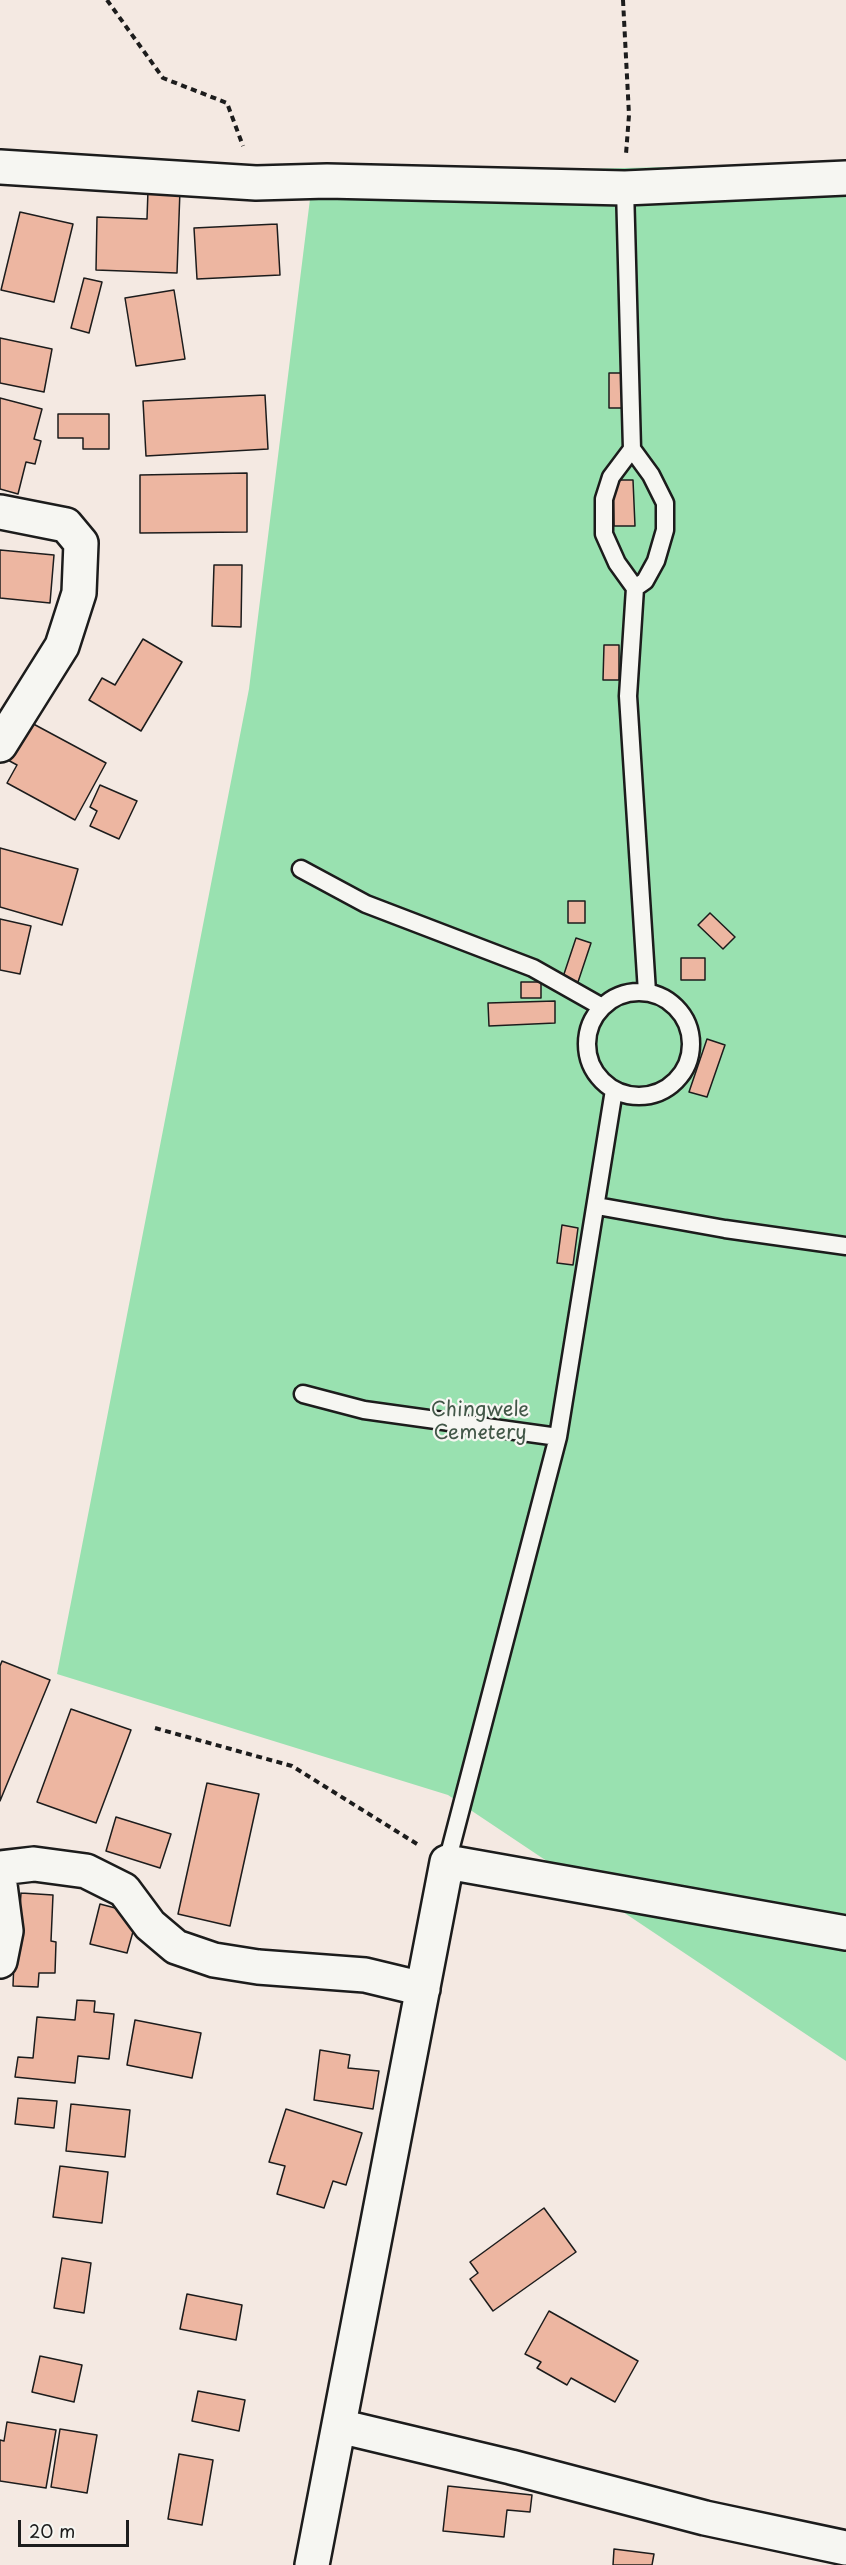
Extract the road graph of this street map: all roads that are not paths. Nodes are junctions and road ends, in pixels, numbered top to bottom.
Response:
1 (0, 167) edge
2 (846, 178) edge
3 (624, 188) junction
4 (632, 449) junction
5 (0, 512) edge
6 (635, 588) junction
7 (0, 745) edge
8 (301, 869) dead end
9 (647, 992) junction
10 (602, 1007) junction
11 (614, 1090) junction
12 (597, 1206) junction
13 (846, 1246) edge
14 (303, 1394) dead end
15 (558, 1437) junction
16 (447, 1862) junction
17 (0, 1868) edge
18 (0, 1885) edge
19 (846, 1933) edge
20 (0, 1961) edge
21 (423, 1989) junction
22 (339, 2426) junction
23 (846, 2548) edge
24 (312, 2565) edge

1 - 3 street
2 - 3 street
3 - 4 lane
4 - 6 lane
4 - 6 lane
5 - 7 street
6 - 9 lane
8 - 10 lane
9 - 10 lane
9 - 11 lane
10 - 11 lane
11 - 12 lane
12 - 13 lane
12 - 15 lane
14 - 15 lane
15 - 16 lane
16 - 19 street
16 - 21 street
17 - 21 street
18 - 20 street
21 - 22 street
22 - 23 street
22 - 24 street

